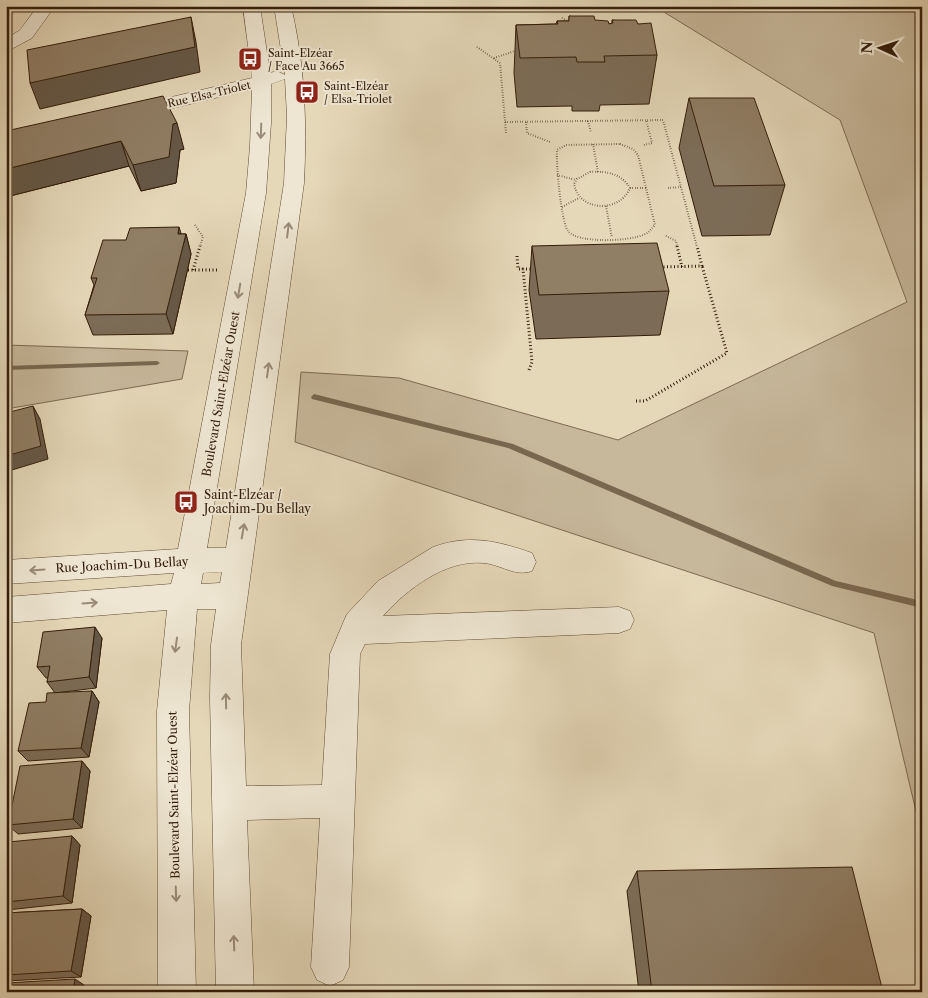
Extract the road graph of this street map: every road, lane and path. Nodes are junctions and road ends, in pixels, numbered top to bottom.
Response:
1 (47, 6) edge
2 (251, 6) edge
3 (282, 6) edge
4 (562, 18) dead end
5 (572, 25) edge
6 (6, 47) edge
7 (477, 47) dead end
8 (522, 49) edge
9 (494, 58) junction
10 (294, 72) junction
11 (261, 82) junction
12 (113, 116) edge
13 (646, 120) junction
14 (588, 121) junction
15 (505, 122) junction
16 (526, 122) junction
17 (591, 132) dead end
18 (506, 133) dead end
19 (550, 142) dead end
20 (592, 144) junction
21 (644, 146) dead end
22 (598, 172) junction
23 (557, 174) junction
24 (576, 180) junction
25 (630, 188) junction
26 (646, 188) junction
27 (668, 188) dead end
28 (681, 188) junction
29 (580, 198) junction
30 (606, 206) junction
31 (562, 207) junction
32 (195, 225) dead end
33 (666, 236) dead end
34 (612, 238) junction
35 (517, 256) dead end
36 (702, 266) junction
37 (655, 267) edge
38 (682, 267) junction
39 (523, 269) junction
40 (537, 269) edge
41 (188, 270) dead end
42 (194, 270) junction
43 (216, 270) dead end
44 (528, 370) dead end
45 (636, 401) dead end
46 (191, 560) junction
47 (238, 560) junction
48 (522, 562) dead end
49 (6, 572) edge
50 (232, 596) junction
51 (184, 597) junction
52 (6, 610) edge
53 (619, 620) dead end
54 (355, 631) junction
55 (338, 801) junction
56 (230, 803) junction
57 (330, 966) dead end
58 (176, 992) edge
59 (235, 992) edge

1 - 6 street
2 - 11 street, Boulevard Saint-Elzéar Ouest
3 - 10 street
4 - 5 path
7 - 9 path
8 - 9 path
9 - 15 path
10 - 11 street, Rue Elsa-Triolet
47 -> 10 street
11 - 12 street, Rue Elsa-Triolet
11 -> 46 street, Boulevard Saint-Elzéar Ouest
13 - 14 path
13 - 21 path
13 - 28 path
14 - 16 path
14 - 17 path
15 - 16 path
15 - 18 path
16 - 19 path
20 - 22 path
20 - 23 path
20 - 26 path
22 - 24 path
22 - 25 path
23 - 24 path
23 - 31 path
24 - 29 path
25 - 26 path
25 - 30 path
26 - 34 path
27 - 28 path
28 - 36 path
29 - 30 path
29 - 31 path
30 - 34 path
31 - 34 path
32 - 42 path
33 - 38 path
35 - 39 path
36 - 38 path
36 - 45 path
37 - 38 path
39 - 40 path
39 - 44 path
41 - 42 path
42 - 43 path
46 - 47 street, Rue Joachim-Du Bellay
46 -> 49 street, Rue Joachim-Du Bellay
46 - 51 street, Boulevard Saint-Elzéar Ouest
47 - 50 street
48 - 54 street
50 - 51 street
56 -> 50 street
52 -> 51 street
51 -> 58 street, Boulevard Saint-Elzéar Ouest
53 - 54 street
54 - 55 street
55 - 56 street
55 - 57 street
59 -> 56 street

